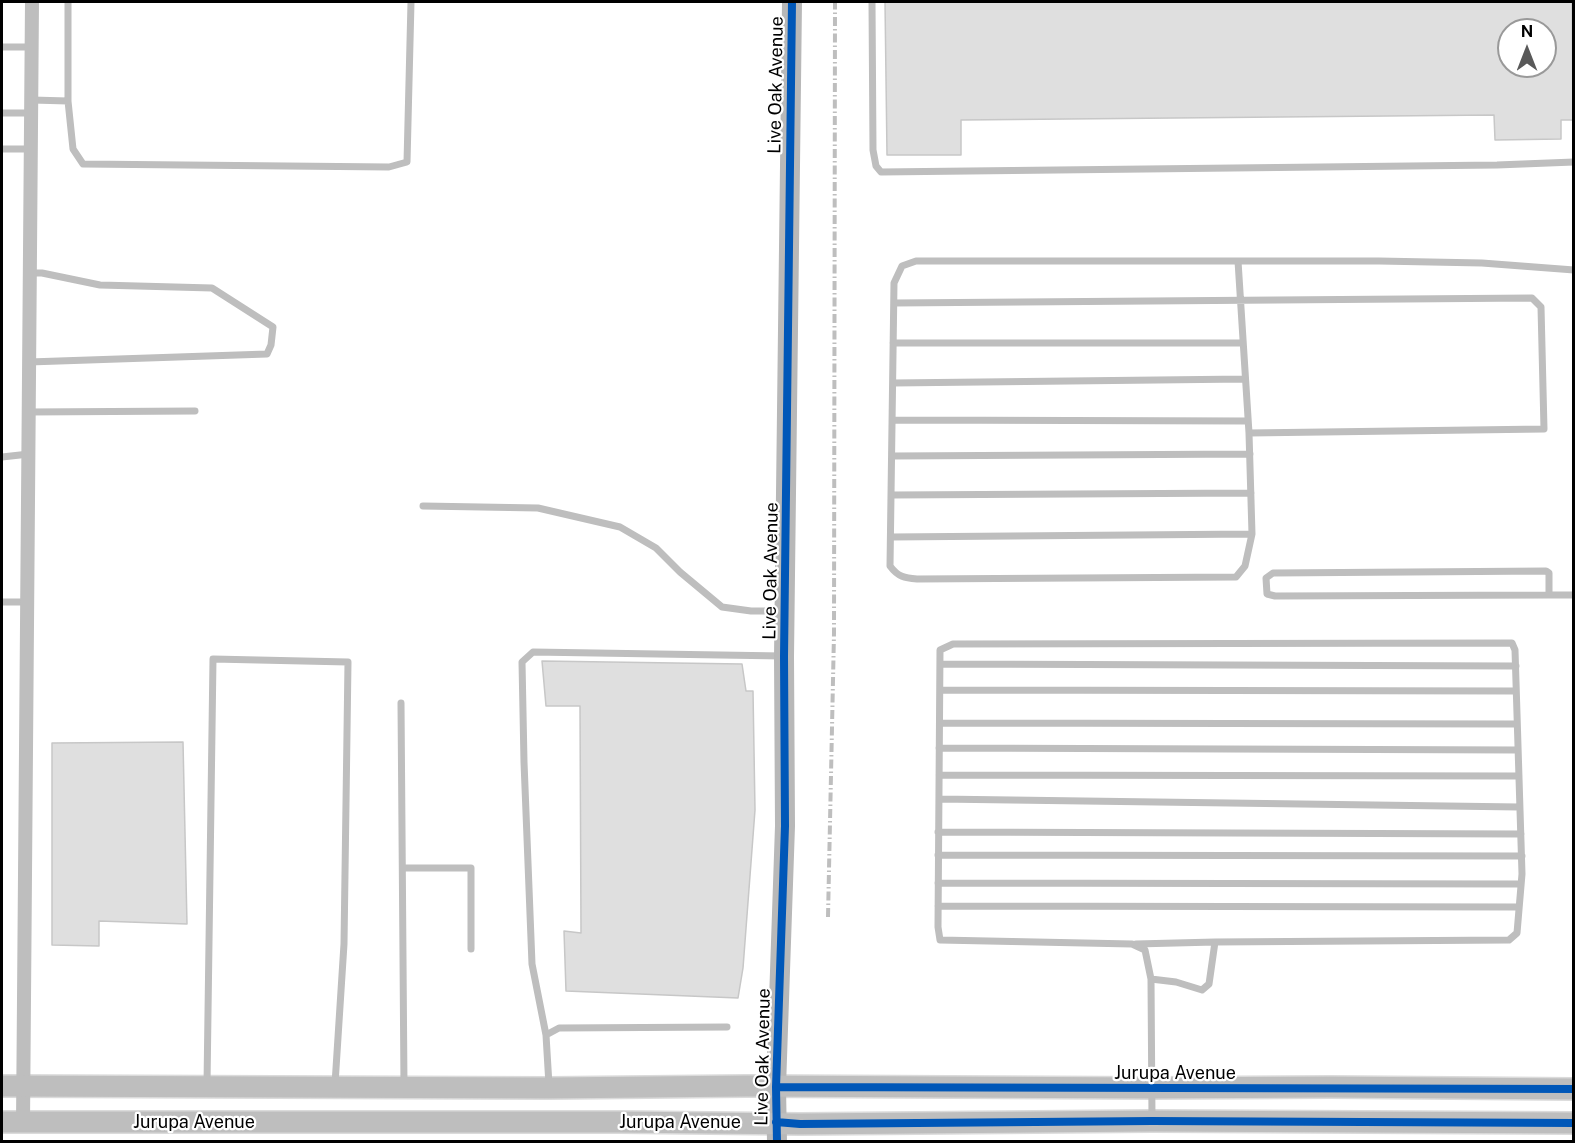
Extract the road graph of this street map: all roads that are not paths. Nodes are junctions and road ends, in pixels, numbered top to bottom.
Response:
1 (32, 2) edge
2 (68, 2) edge
3 (411, 2) edge
4 (792, 2) edge
5 (872, 2) edge
6 (2, 47) edge
7 (32, 47) junction
8 (68, 101) junction
9 (32, 107) junction
10 (2, 113) edge
11 (2, 149) edge
12 (31, 149) junction
13 (1574, 162) edge
14 (1238, 261) junction
15 (1574, 270) edge
16 (30, 273) junction
17 (1241, 299) junction
18 (894, 303) junction
19 (893, 343) junction
20 (1243, 343) junction
21 (29, 363) junction
22 (1245, 379) junction
23 (893, 383) junction
24 (195, 411) dead end
25 (29, 412) junction
26 (893, 420) junction
27 (1248, 421) junction
28 (1249, 433) junction
29 (29, 454) junction
30 (1250, 454) junction
31 (892, 456) junction
32 (2, 458) edge
33 (1251, 493) junction
34 (892, 495) junction
35 (423, 506) dead end
36 (1252, 534) junction
37 (891, 537) junction
38 (1549, 595) junction
39 (1574, 595) edge
40 (2, 602) edge
41 (28, 602) junction
42 (786, 611) junction
43 (784, 656) junction
44 (940, 664) junction
45 (1516, 666) junction
46 (940, 690) junction
47 (1516, 691) junction
48 (401, 703) dead end
49 (940, 723) junction
50 (1518, 724) junction
51 (939, 748) junction
52 (1518, 750) junction
53 (939, 775) junction
54 (1519, 776) junction
55 (939, 800) junction
56 (1519, 807) junction
57 (939, 832) junction
58 (1521, 834) junction
59 (938, 855) junction
60 (1522, 856) junction
61 (403, 868) junction
62 (938, 883) junction
63 (1521, 884) junction
64 (938, 906) junction
65 (1519, 908) junction
66 (1215, 942) junction
67 (1132, 944) junction
68 (471, 949) dead end
69 (1151, 979) junction
70 (727, 1027) dead end
71 (546, 1035) junction
72 (2, 1086) edge
73 (24, 1086) junction
74 (207, 1086) junction
75 (335, 1087) junction
76 (404, 1087) junction
77 (776, 1087) junction
78 (549, 1088) junction
79 (1152, 1089) junction
80 (1574, 1089) edge
81 (1152, 1121) junction
82 (2, 1122) edge
83 (23, 1123) junction
84 (1574, 1123) edge
85 (777, 1132) edge

1 - 7 street
2 - 8 lane
3 - 8 lane
4 - 42 street, Live Oak Avenue
5 - 13 lane
6 - 7 lane
7 - 9 street
8 - 9 lane
9 - 10 lane
9 - 12 street
11 - 12 lane
12 - 16 street
14 - 15 lane
14 - 17 lane
14 - 18 lane
16 - 21 street
16 - 21 lane
17 - 18 lane
17 - 20 lane
17 - 28 lane
18 - 19 lane
19 - 20 lane
19 - 23 lane
20 - 22 lane
21 - 25 street
22 - 23 lane
22 - 27 lane
23 - 26 lane
24 - 25 lane
25 - 29 street
26 - 27 lane
26 - 31 lane
27 - 28 lane
28 - 30 lane
29 - 32 lane
29 - 41 street
30 - 31 lane
30 - 33 lane
31 - 34 lane
33 - 34 lane
33 - 36 lane
34 - 37 lane
35 - 42 lane
36 - 37 lane
36 - 37 lane
38 - 38 lane
38 - 39 lane
40 - 41 lane
41 - 73 street
42 - 43 street, Live Oak Avenue
43 - 71 lane
43 - 77 street, Live Oak Avenue
44 - 45 lane
44 - 45 lane
44 - 46 lane
45 - 47 lane
46 - 47 lane
46 - 49 lane
47 - 50 lane
48 - 61 lane
49 - 50 lane
49 - 51 lane
50 - 52 lane
51 - 52 lane
51 - 53 lane
52 - 54 lane
53 - 54 lane
53 - 55 lane
54 - 56 lane
55 - 56 lane
55 - 57 lane
56 - 58 lane
57 - 58 lane
57 - 59 lane
58 - 60 lane
59 - 60 lane
59 - 62 lane
60 - 63 lane
61 - 68 lane
61 - 76 lane
62 - 63 lane
62 - 64 lane
63 - 65 lane
64 - 65 lane
64 - 67 lane
65 - 66 lane
66 - 67 lane
66 - 69 lane
67 - 69 lane
69 - 79 lane
70 - 71 lane
71 - 78 lane
72 - 73 main road, Jurupa Avenue
73 - 74 main road, Jurupa Avenue
73 - 83 street
74 - 75 main road, Jurupa Avenue
74 - 75 lane
75 - 76 main road, Jurupa Avenue
76 - 78 main road, Jurupa Avenue
77 - 78 main road, Jurupa Avenue
77 - 79 main road, Jurupa Avenue
77 - 85 street, Live Oak Avenue
79 - 80 main road, Jurupa Avenue
79 - 81 lane
81 - 84 main road, Jurupa Avenue
81 - 85 main road, Jurupa Avenue
82 - 83 main road, Jurupa Avenue
83 - 85 main road, Jurupa Avenue

